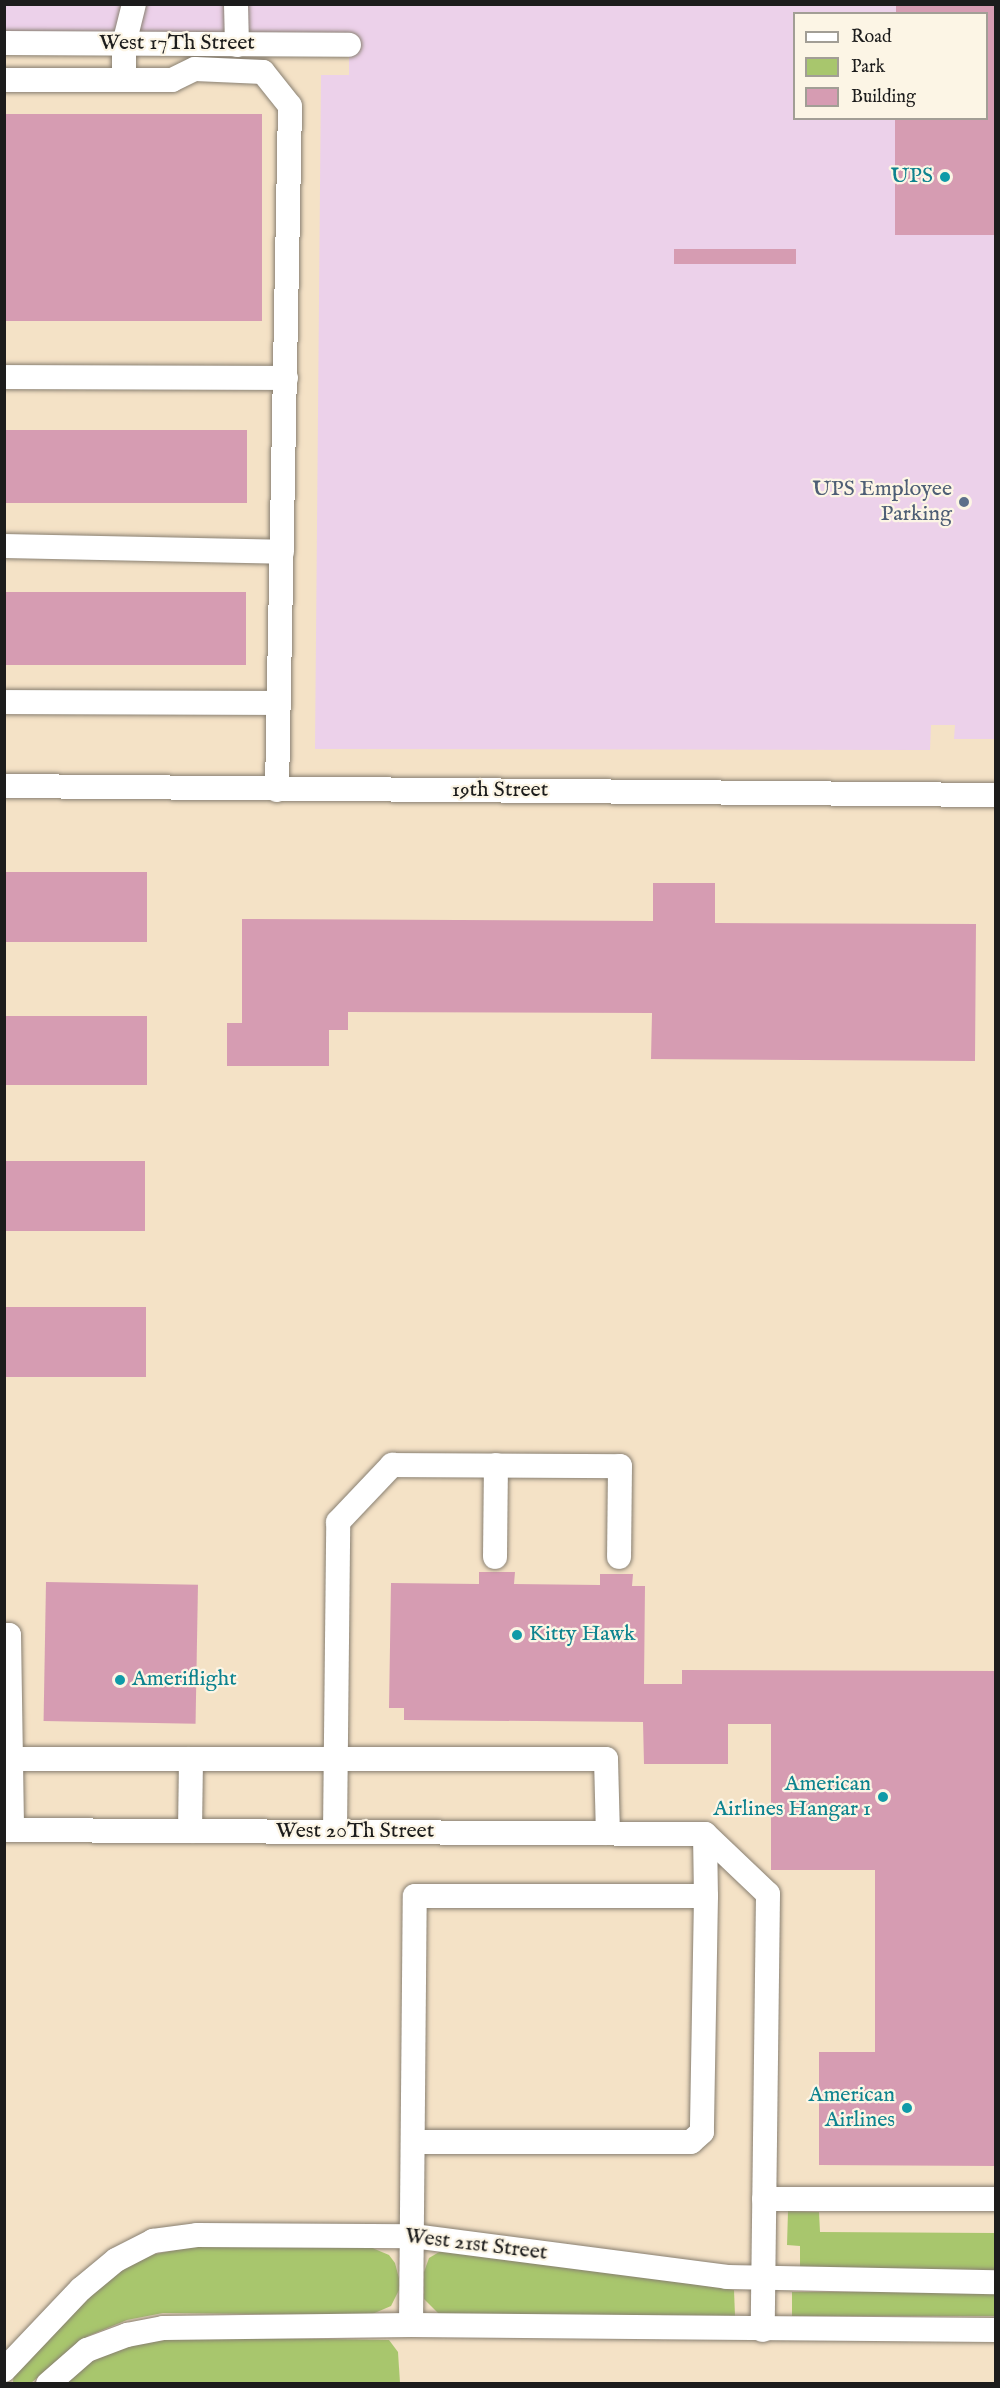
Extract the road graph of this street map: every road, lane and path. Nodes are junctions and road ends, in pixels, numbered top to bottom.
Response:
1 (134, 4) edge
2 (237, 4) edge
3 (4, 43) edge
4 (124, 44) junction
5 (237, 45) junction
6 (350, 45) dead end
7 (4, 80) edge
8 (124, 80) junction
9 (4, 377) edge
10 (286, 378) junction
11 (4, 546) edge
12 (282, 552) junction
13 (4, 702) edge
14 (279, 703) junction
15 (4, 786) edge
16 (277, 790) junction
17 (996, 795) edge
18 (496, 1465) junction
19 (495, 1557) dead end
20 (619, 1557) dead end
21 (4, 1635) edge
22 (8, 1759) edge
23 (191, 1759) junction
24 (334, 1759) junction
25 (8, 1830) edge
26 (190, 1831) junction
27 (335, 1832) junction
28 (609, 1833) junction
29 (705, 1834) junction
30 (706, 1896) junction
31 (413, 2142) junction
32 (764, 2199) junction
33 (996, 2199) edge
34 (412, 2236) junction
35 (764, 2279) junction
36 (996, 2282) edge
37 (411, 2325) junction
38 (764, 2330) junction
39 (996, 2330) edge
40 (4, 2370) edge
41 (48, 2384) edge

1 - 4 street
2 - 5 street
3 - 4 street, West 17Th Street
4 - 5 street, West 17Th Street
4 - 8 street
5 - 6 street, West 17Th Street
7 - 8 street
8 - 10 street
9 - 10 street
10 - 12 street
11 - 12 street
12 - 14 street
13 - 14 street
14 - 16 street
15 - 16 street, 19th Street
16 - 17 street, 19th Street
18 - 19 street
18 - 20 street
18 - 24 street
21 - 22 street
22 - 23 street
22 - 25 street
23 - 24 street
23 - 26 street
24 - 27 street
24 - 28 street
25 - 26 street, West 20Th Street
26 - 27 street, West 20Th Street
27 - 28 street, West 20Th Street
28 - 29 street, West 20Th Street
29 - 30 street
29 - 32 street
30 - 31 street
30 - 31 street
31 - 34 street
32 - 33 street
32 - 35 street
34 - 35 street, West 21st Street
34 - 37 street
34 - 40 street, West 21st Street
35 - 36 street, West 21st Street
35 - 38 street
37 - 38 street
37 - 41 street
38 - 39 street

